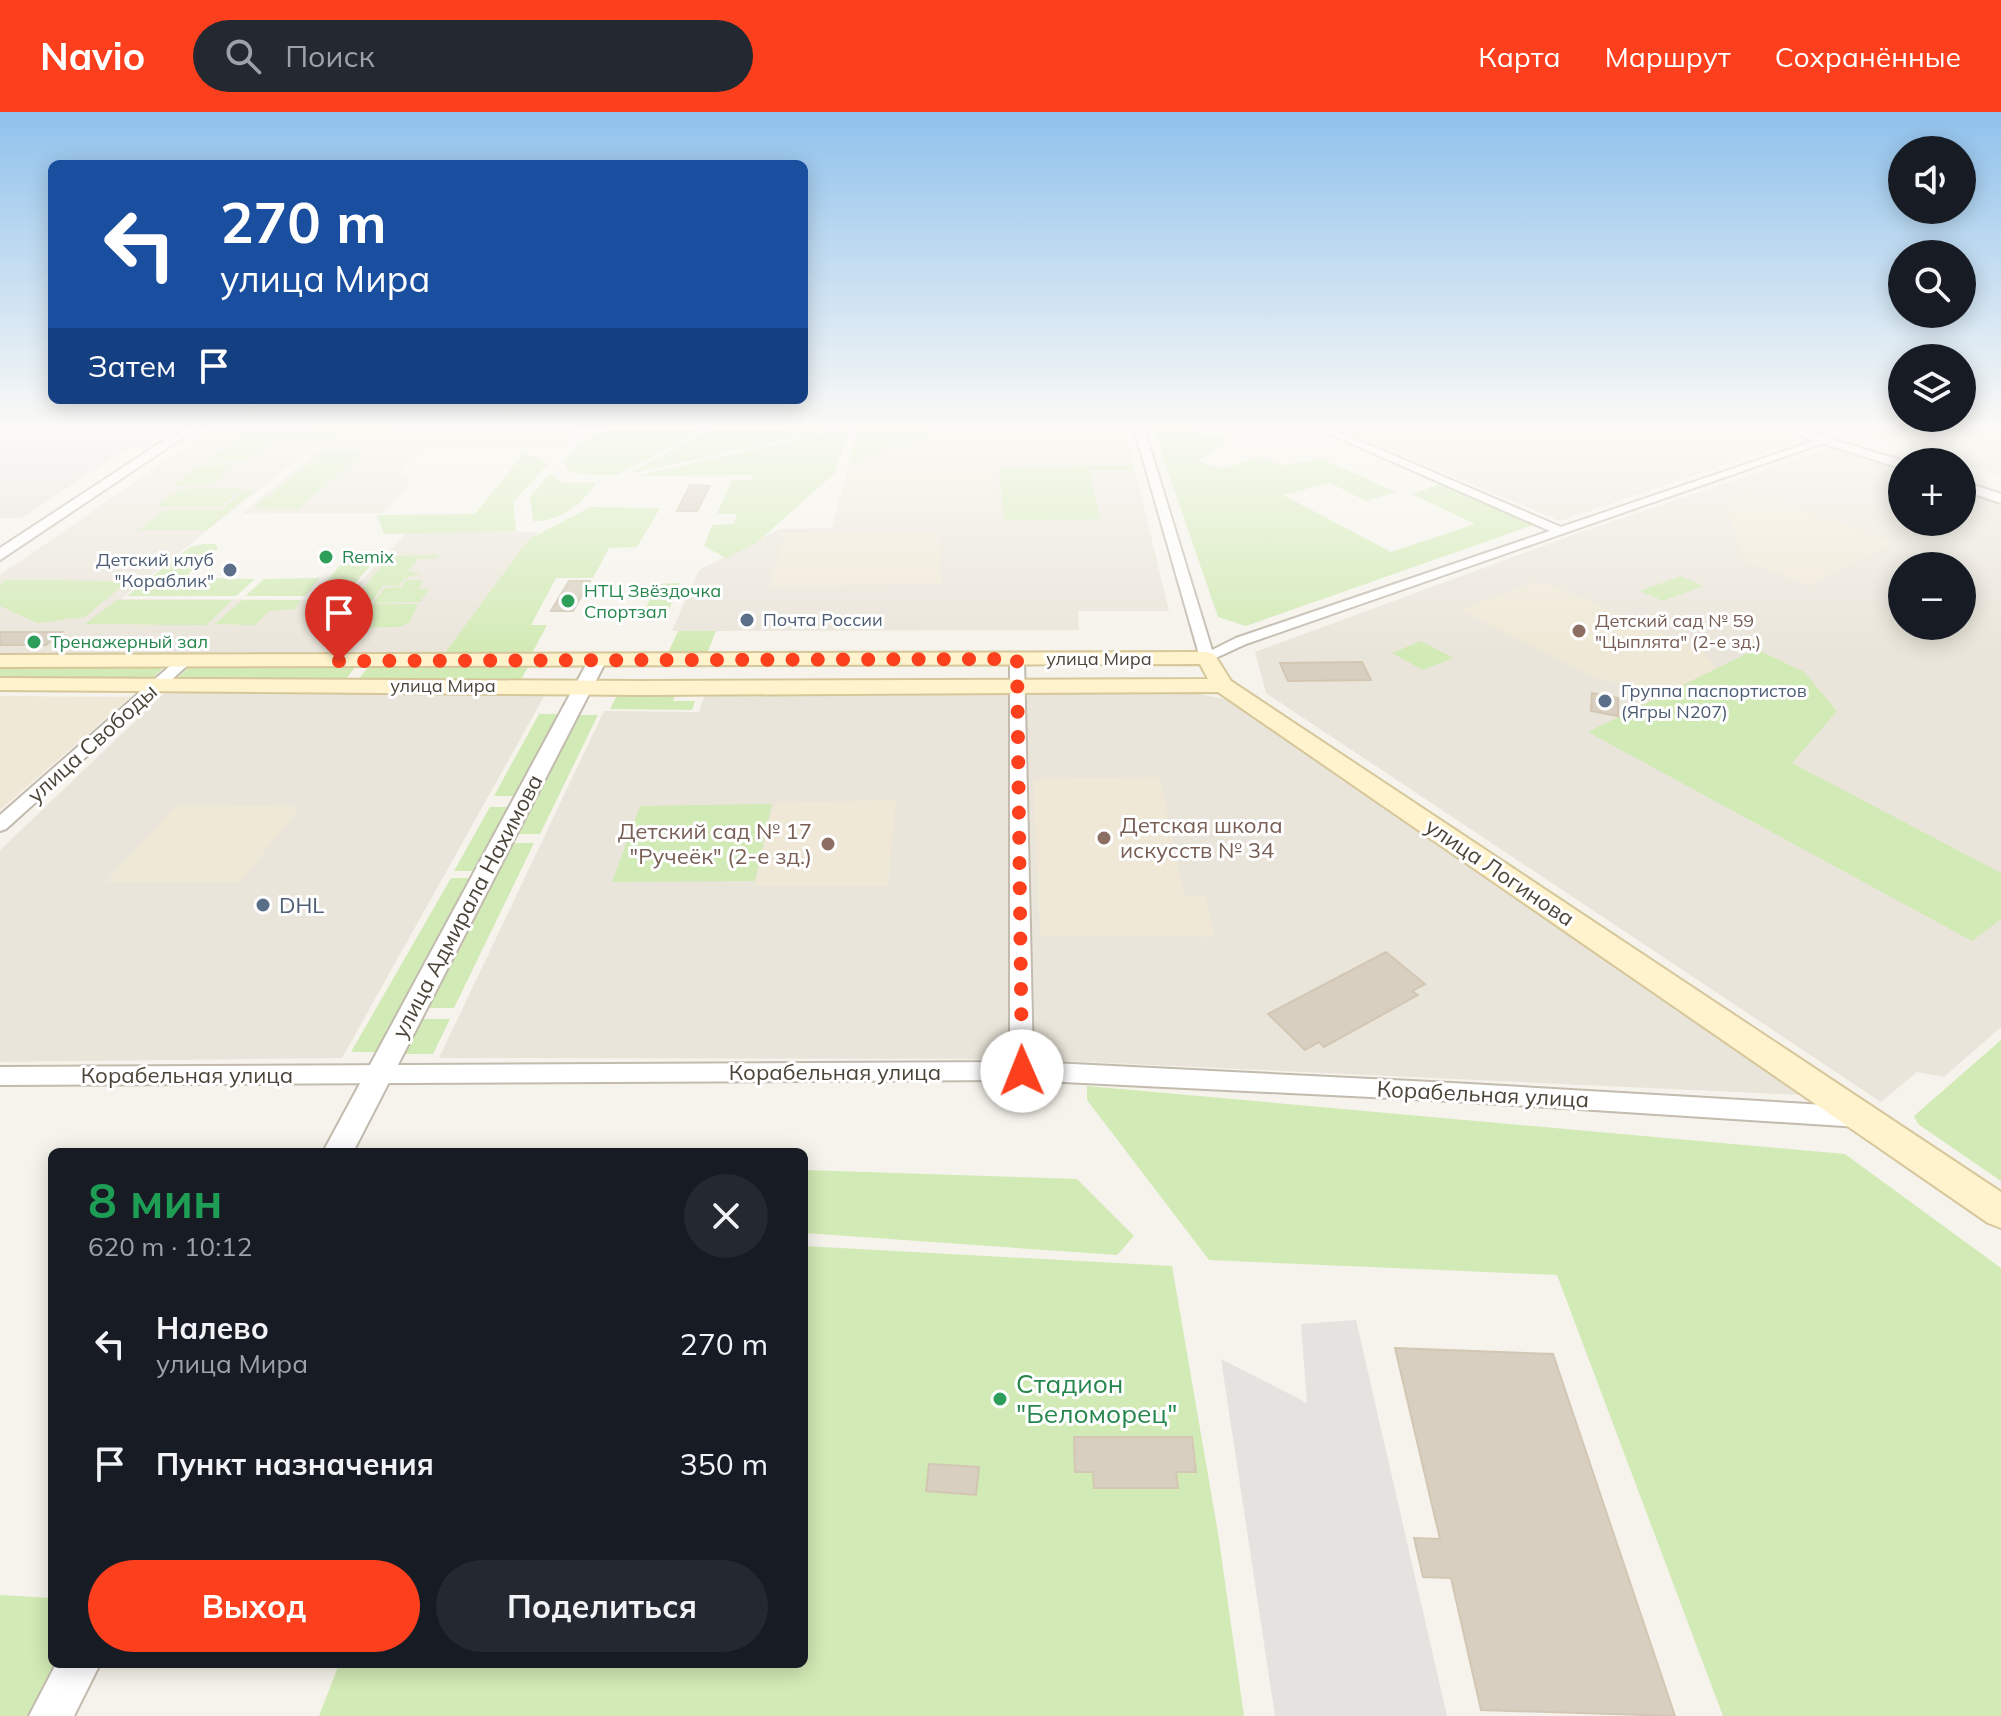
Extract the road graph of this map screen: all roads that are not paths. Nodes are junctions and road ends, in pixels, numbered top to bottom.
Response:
1 (78, 503) edge
2 (1160, 503) edge
3 (1495, 503) edge
4 (1639, 503) edge
5 (1558, 530) junction
6 (0, 555) edge
7 (1207, 658) junction
8 (1017, 659) junction
9 (0, 661) edge
10 (184, 661) junction
11 (597, 661) junction
12 (0, 684) edge
13 (158, 685) junction
14 (1223, 685) junction
15 (583, 686) junction
16 (1016, 686) junction
17 (0, 825) edge
18 (1022, 1071) junction
19 (378, 1074) junction
20 (0, 1076) edge
21 (1862, 1118) junction
22 (340, 1148) edge
23 (2001, 1212) edge
24 (77, 1668) edge
25 (51, 1716) edge

1 - 6 street
2 - 7 street, улица Логинова
3 - 5 street
4 - 5 street, улица Мира
5 - 7 street, улица Мира
7 - 8 main road, улица Мира
7 - 14 main road, улица Логинова
8 - 11 main road, улица Мира
8 - 16 street
9 - 10 main road, улица Мира
10 - 11 main road, улица Мира
10 - 13 street, улица Свободы
11 - 15 street, улица Адмирала Нахимова
12 - 13 main road, улица Мира
13 - 15 main road, улица Мира
13 - 17 street, улица Свободы
14 - 16 main road, улица Мира
14 - 21 main road, улица Логинова
15 - 16 main road, улица Мира
15 - 19 street, улица Адмирала Нахимова
16 - 18 street
18 - 19 street, Корабельная улица
18 - 21 street, Корабельная улица
19 - 20 street, Корабельная улица
19 - 22 street, улица Адмирала Нахимова
21 - 23 main road, улица Логинова
24 - 25 street

